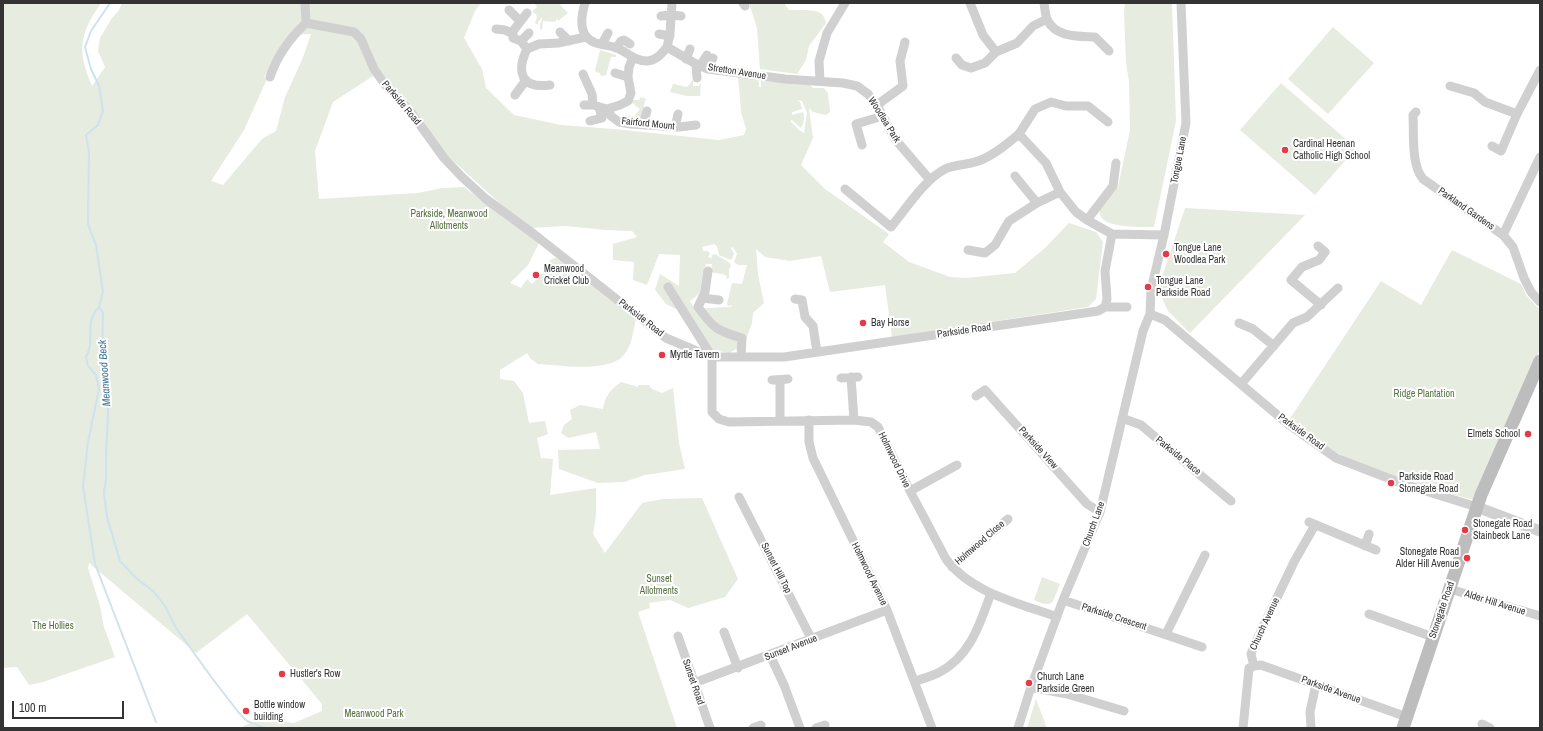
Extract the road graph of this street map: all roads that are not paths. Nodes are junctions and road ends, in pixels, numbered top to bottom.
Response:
1 (305, 3) edge
2 (672, 3) edge
3 (845, 3) edge
4 (970, 3) edge
5 (1044, 3) edge
6 (1181, 3) edge
7 (581, 9) edge
8 (509, 10) dead end
9 (527, 12) dead end
10 (671, 14) junction
11 (661, 16) dead end
12 (681, 16) dead end
13 (1047, 19) junction
14 (520, 21) junction
15 (306, 23) junction
16 (496, 29) dead end
17 (560, 32) dead end
18 (529, 33) dead end
19 (608, 33) dead end
20 (659, 34) dead end
21 (670, 36) junction
22 (586, 37) junction
23 (541, 38) dead end
24 (515, 39) junction
25 (569, 41) junction
26 (905, 42) dead end
27 (552, 44) junction
28 (602, 44) junction
29 (630, 44) dead end
30 (668, 47) junction
31 (616, 48) junction
32 (527, 49) junction
33 (690, 49) dead end
34 (1109, 51) dead end
35 (996, 52) junction
36 (710, 57) dead end
37 (956, 58) dead end
38 (637, 59) junction
39 (686, 59) junction
40 (701, 66) junction
41 (638, 70) dead end
42 (1540, 70) edge
43 (615, 73) dead end
44 (583, 74) dead end
45 (270, 77) dead end
46 (628, 77) junction
47 (697, 78) dead end
48 (524, 79) junction
49 (820, 81) junction
50 (550, 85) dead end
51 (1450, 86) dead end
52 (515, 91) dead end
53 (877, 105) junction
54 (596, 106) junction
55 (647, 111) dead end
56 (1416, 112) dead end
57 (678, 114) dead end
58 (1517, 114) junction
59 (883, 116) junction
60 (590, 121) dead end
61 (1108, 122) dead end
62 (643, 124) junction
63 (696, 124) dead end
64 (675, 127) junction
65 (1019, 134) junction
66 (862, 145) dead end
67 (1492, 146) dead end
68 (1540, 157) edge
69 (1116, 163) dead end
70 (1015, 176) dead end
71 (930, 180) junction
72 (845, 189) dead end
73 (1060, 192) junction
74 (1037, 203) junction
75 (1087, 220) junction
76 (1112, 234) junction
77 (1164, 235) junction
78 (1503, 235) junction
79 (1318, 246) dead end
80 (968, 250) dead end
81 (708, 272) dead end
82 (668, 287) dead end
83 (1338, 288) dead end
84 (702, 298) junction
85 (795, 299) dead end
86 (719, 300) dead end
87 (1540, 302) edge
88 (1321, 305) junction
89 (1105, 307) junction
90 (1127, 307) dead end
91 (1150, 314) junction
92 (1239, 323) dead end
93 (1274, 346) junction
94 (817, 352) junction
95 (712, 357) junction
96 (741, 357) junction
97 (1540, 361) edge
98 (841, 378) dead end
99 (780, 379) dead end
100 (1241, 384) junction
101 (976, 396) dead end
102 (1122, 418) junction
103 (780, 420) junction
104 (810, 420) junction
105 (854, 420) junction
106 (957, 465) dead end
107 (910, 491) junction
108 (739, 497) dead end
109 (1231, 500) dead end
110 (1477, 507) junction
111 (1100, 512) junction
112 (1008, 519) dead end
113 (1538, 531) edge
114 (1369, 534) dead end
115 (1365, 546) junction
116 (1376, 550) dead end
117 (1205, 555) dead end
118 (952, 567) junction
119 (1450, 589) junction
120 (991, 593) junction
121 (1063, 600) junction
122 (887, 610) junction
123 (1369, 614) dead end
124 (1540, 616) edge
125 (1057, 617) junction
126 (724, 632) dead end
127 (1166, 634) junction
128 (678, 636) dead end
129 (1433, 637) junction
130 (812, 640) junction
131 (1202, 647) dead end
132 (770, 655) junction
133 (1254, 666) junction
134 (738, 668) junction
135 (915, 681) junction
136 (694, 683) junction
137 (1316, 684) junction
138 (1031, 687) junction
139 (1124, 711) dead end
140 (1405, 723) edge
141 (710, 728) edge
142 (800, 728) edge
143 (932, 728) edge
144 (1018, 728) edge
145 (1242, 728) edge
146 (1311, 728) edge

1 - 15 street
2 - 10 street
3 - 49 street
4 - 35 street
5 - 13 street
6 - 77 street, Tongue Lane
7 - 22 street
8 - 14 street
9 - 14 street
10 - 11 street
10 - 12 street
10 - 21 street
13 - 34 street
13 - 35 street
14 - 24 street
15 - 45 street
15 - 95 street, Parkside Road
16 - 24 street
17 - 25 street
18 - 24 street
19 - 28 street
20 - 21 street
21 - 30 street
22 - 25 street
22 - 28 street
23 - 27 street
24 - 32 street
25 - 27 street
26 - 53 street
27 - 32 street
28 - 31 street
29 - 31 street
30 - 38 street
30 - 39 street, Stretton Avenue
31 - 38 street
32 - 48 street
33 - 39 street
35 - 37 street
36 - 40 street
38 - 41 street
38 - 46 street, Fairford Mount
39 - 40 street, Stretton Avenue
40 - 47 street
40 - 49 street, Stretton Avenue
42 - 58 street
43 - 46 street
44 - 54 street
46 - 54 street, Fairford Mount
48 - 50 street
48 - 52 street
49 - 53 street, Woodlea Park
51 - 58 street
53 - 59 street, Woodlea Park
54 - 60 street
54 - 62 street, Fairford Mount
55 - 62 street
56 - 78 street, Parkland Gardens
57 - 64 street
58 - 67 street
59 - 66 street
59 - 71 street, Woodlea Park
61 - 65 street
62 - 64 street, Fairford Mount
63 - 64 street, Fairford Mount
65 - 71 street
65 - 73 street
68 - 78 street
69 - 75 street
70 - 74 street
71 - 72 street
73 - 74 street
73 - 75 street
74 - 80 street
75 - 76 street
76 - 77 street
76 - 89 street
77 - 91 street, Tongue Lane
78 - 87 street, Parkland Gardens
79 - 88 street
81 - 84 street
82 - 95 street
83 - 88 street
84 - 86 street
84 - 96 street
85 - 94 street
88 - 93 street
89 - 90 street, Parkside Road
89 - 94 street, Parkside Road
91 - 100 street, Parkside Road
91 - 102 street, Church Lane
92 - 93 street
93 - 100 street
94 - 96 street, Parkside Road
95 - 96 street, Parkside Road
95 - 103 street, Holmwood Drive
97 - 110 main road, Stonegate Road
98 - 105 street
99 - 103 street
100 - 110 street, Parkside Road
101 - 111 street, Parkside View
102 - 109 street, Parkside Place
102 - 111 street, Church Lane
103 - 104 street, Holmwood Drive
104 - 105 street, Holmwood Drive
104 - 122 street, Holmwood Avenue
105 - 107 street, Holmwood Drive
106 - 107 street
107 - 118 street, Holmwood Drive
108 - 130 street, Sunset Hill Top
110 - 113 street
110 - 119 main road, Stonegate Road
111 - 121 street, Church Lane
112 - 118 street, Holmwood Close
114 - 115 street
115 - 116 street
115 - 133 street, Church Avenue
117 - 127 street
118 - 120 street, Holmwood Drive
119 - 124 street, Alder Hill Avenue
119 - 129 main road, Stonegate Road
120 - 125 street, Holmwood Drive
120 - 135 street
121 - 125 street, Church Lane
121 - 127 street, Parkside Crescent
122 - 130 street, Sunset Avenue
122 - 135 street, Holmwood Avenue
123 - 129 street
125 - 138 street, Church Lane
126 - 134 street
127 - 131 street, Parkside Crescent
128 - 136 street, Sunset Road
129 - 140 main road, Stonegate Road
130 - 132 street, Sunset Avenue
132 - 134 street, Sunset Avenue
132 - 142 street
133 - 137 street, Parkside Avenue
133 - 145 street, Church Avenue
134 - 136 street, Sunset Avenue
135 - 143 street, Holmwood Avenue
136 - 141 street, Sunset Road
137 - 140 street, Parkside Avenue
137 - 146 street
138 - 139 street
138 - 144 street, Church Lane

